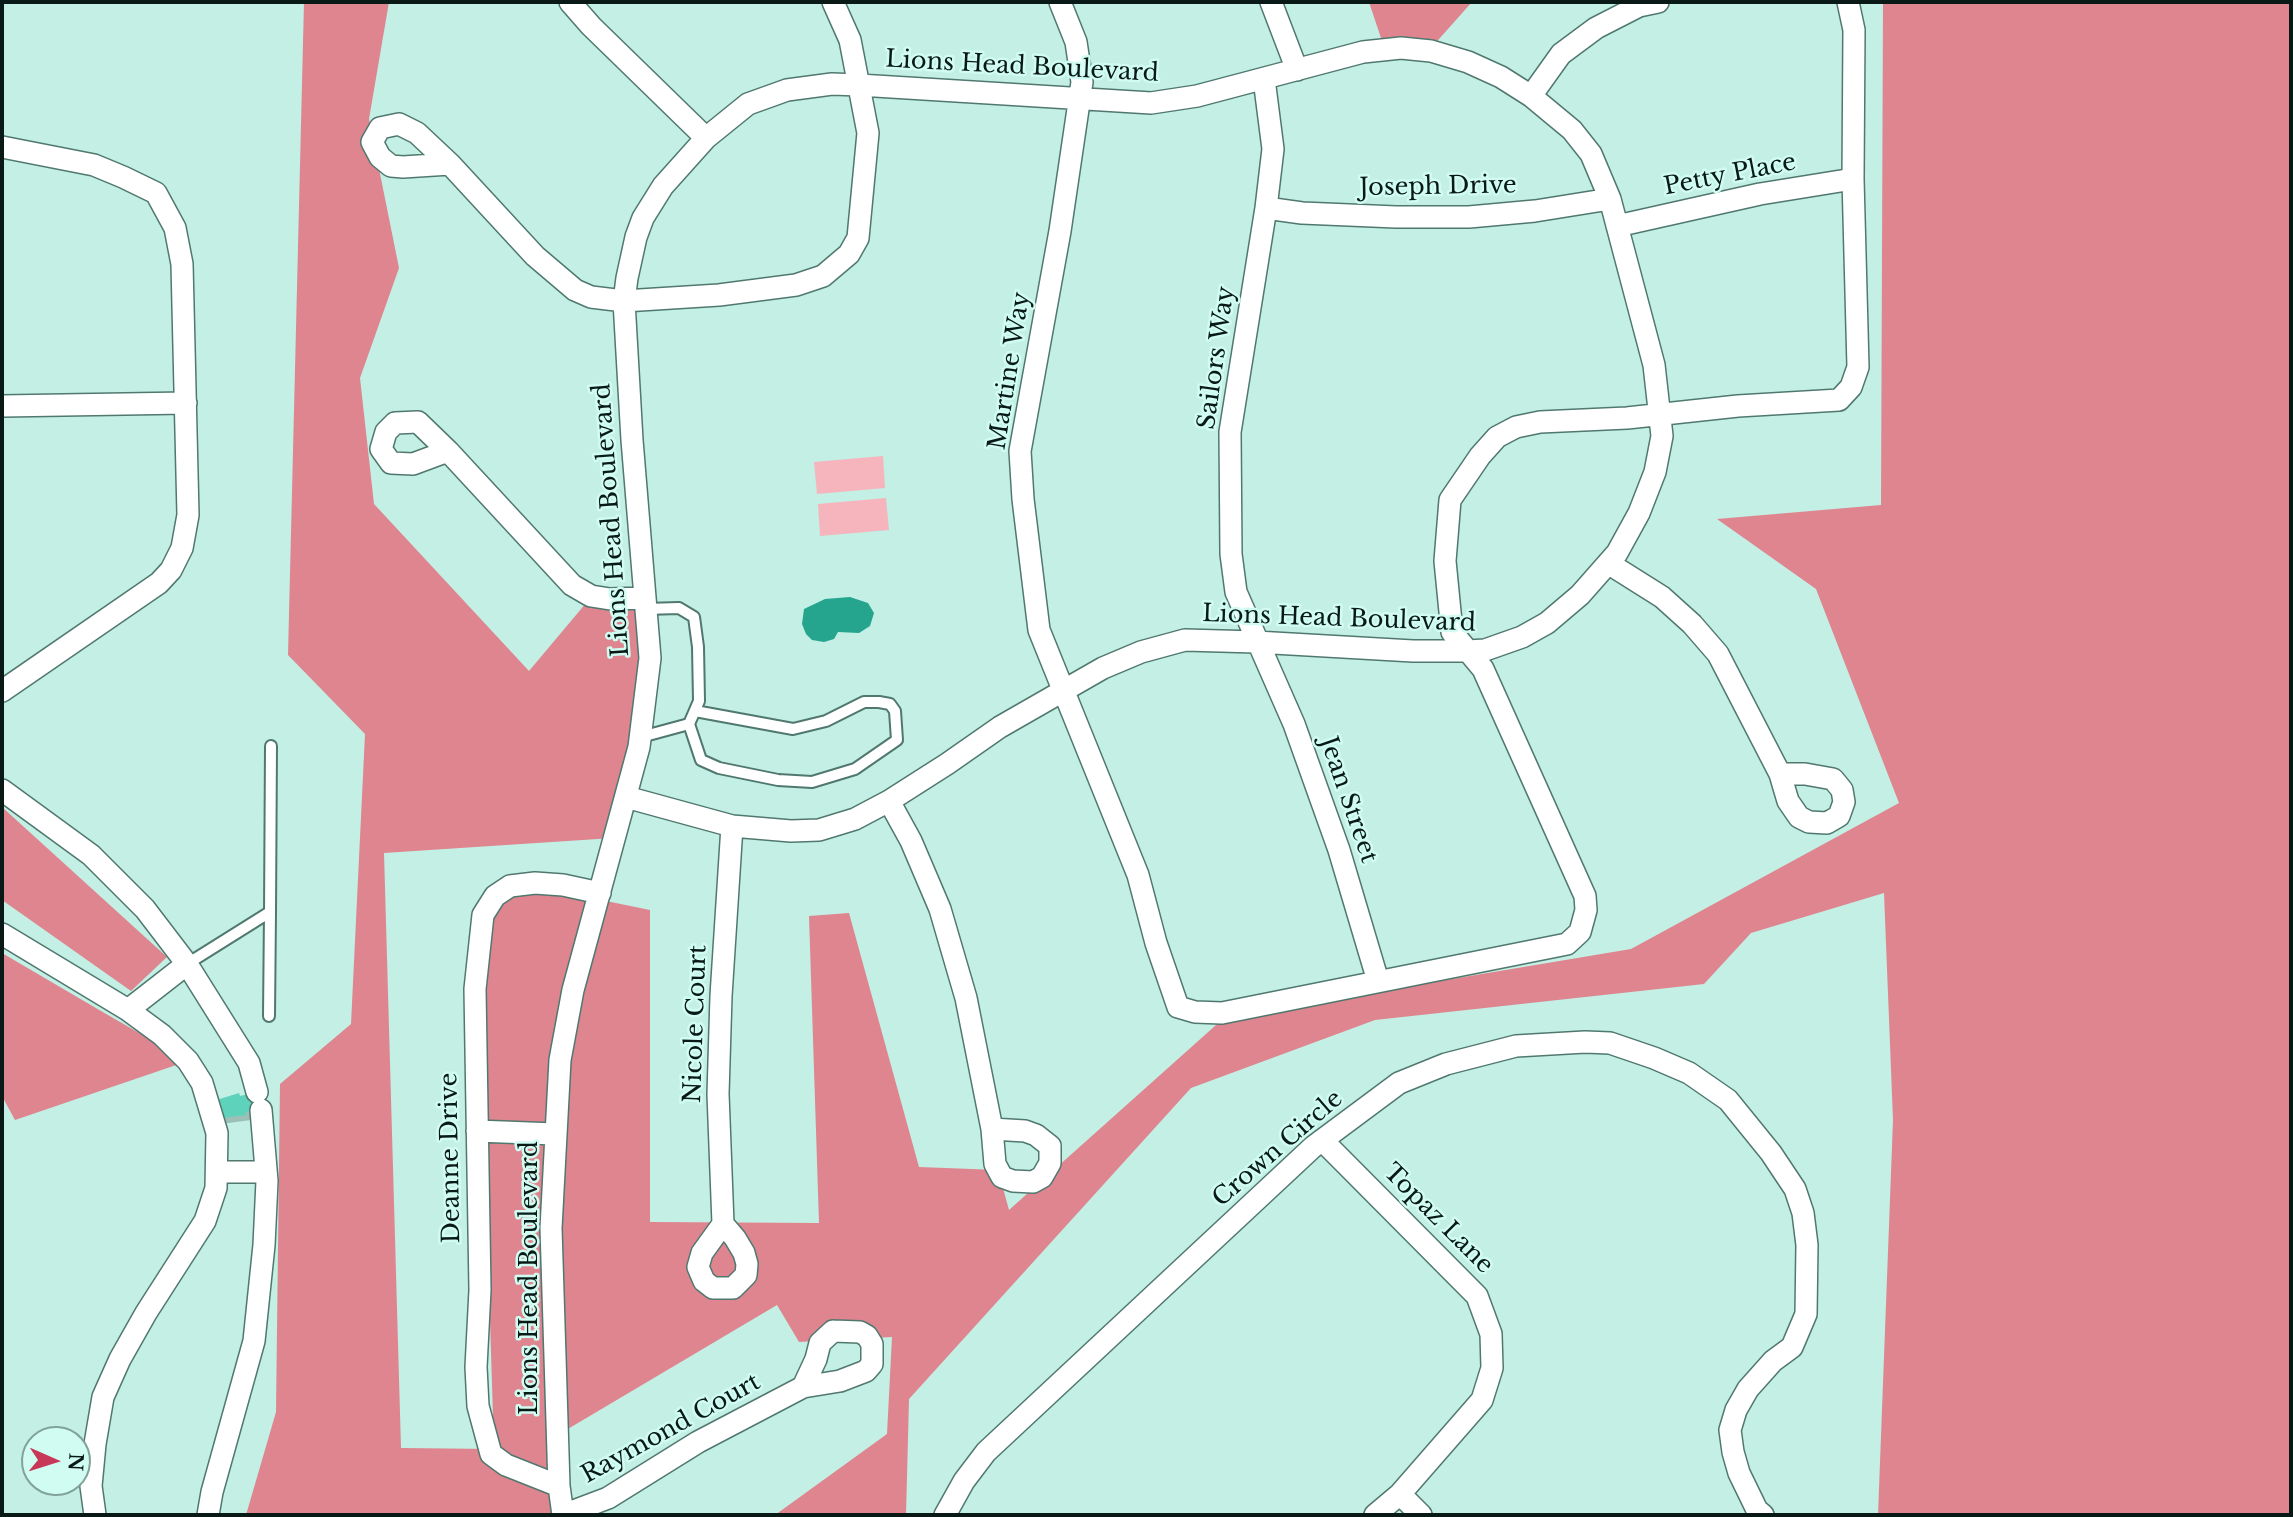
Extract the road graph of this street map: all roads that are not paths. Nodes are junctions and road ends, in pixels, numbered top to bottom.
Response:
1 (570, 2) edge
2 (833, 2) edge
3 (1060, 2) edge
4 (1271, 2) edge
5 (1658, 2) edge
6 (1848, 2) edge
7 (1297, 70) junction
8 (1264, 79) junction
9 (859, 85) junction
10 (1531, 96) junction
11 (1080, 98) junction
12 (706, 138) junction
13 (2, 147) edge
14 (450, 164) dead end
15 (1853, 179) junction
16 (1610, 199) junction
17 (1266, 208) junction
18 (1617, 226) junction
19 (624, 301) junction
20 (186, 403) junction
21 (2, 406) edge
22 (1661, 415) junction
23 (448, 451) dead end
24 (1608, 563) junction
25 (645, 603) junction
26 (1256, 642) junction
27 (1468, 651) junction
28 (1064, 690) junction
29 (2, 691) edge
30 (695, 711) junction
31 (689, 724) junction
32 (641, 737) junction
33 (271, 746) dead end
34 (1780, 774) dead end
35 (2, 790) edge
36 (626, 797) junction
37 (889, 801) junction
38 (732, 826) junction
39 (600, 893) junction
40 (270, 912) junction
41 (2, 934) edge
42 (187, 964) junction
43 (1378, 981) junction
44 (128, 1010) junction
45 (269, 1016) dead end
46 (992, 1129) dead end
47 (477, 1131) junction
48 (555, 1135) junction
49 (1322, 1140) junction
50 (217, 1172) junction
51 (267, 1172) junction
52 (723, 1224) dead end
53 (803, 1387) dead end
54 (559, 1486) junction
55 (1400, 1493) junction
56 (95, 1515) edge
57 (208, 1515) edge
58 (563, 1515) edge
59 (945, 1515) edge
60 (1375, 1515) edge
61 (1421, 1515) edge
62 (1763, 1515) edge

1 - 12 street
2 - 9 street
3 - 11 street, Martine Way
4 - 7 street
5 - 10 street
6 - 15 street
7 - 8 street, Lions Head Boulevard
7 - 10 street, Lions Head Boulevard
8 - 11 street, Lions Head Boulevard
8 - 17 street, Sailors Way
9 - 11 street, Lions Head Boulevard
9 - 12 street, Lions Head Boulevard
9 - 19 street
10 - 16 street, Lions Head Boulevard
11 - 28 street, Martine Way
12 - 19 street, Lions Head Boulevard
13 - 20 street
14 - 19 street
15 - 18 street, Petty Place
15 - 22 street
16 - 17 street, Joseph Drive
16 - 18 street, Lions Head Boulevard
17 - 26 street, Sailors Way
18 - 22 street, Lions Head Boulevard
19 - 25 street, Lions Head Boulevard
20 - 21 street
20 - 29 street
22 - 24 street, Lions Head Boulevard
22 - 27 street
23 - 25 street
24 - 27 street, Lions Head Boulevard
24 - 34 street
25 - 30 lane
25 - 32 street, Lions Head Boulevard
26 - 27 street, Lions Head Boulevard
26 - 28 street, Lions Head Boulevard
26 - 43 street, Jean Street
27 - 43 street
28 - 37 street, Lions Head Boulevard
28 - 43 street, Martine Way
30 - 31 lane
30 - 31 lane
31 - 32 lane
32 - 36 street, Lions Head Boulevard
33 - 40 lane
35 - 42 street
36 - 38 street, Lions Head Boulevard
36 - 39 street, Lions Head Boulevard
37 - 38 street, Lions Head Boulevard
37 - 46 street
38 - 52 street, Nicole Court
39 - 47 street, Deanne Drive
39 - 48 street, Lions Head Boulevard
40 - 42 lane
40 - 45 lane
41 - 44 street
42 - 44 street
42 - 51 street
44 - 50 street
47 - 48 street
47 - 54 street, Deanne Drive
48 - 54 street, Lions Head Boulevard
49 - 55 street, Topaz Lane
49 - 59 street, Crown Circle
49 - 62 street, Crown Circle
50 - 51 street
50 - 56 street
51 - 57 street
53 - 58 street, Raymond Court
54 - 58 street, Lions Head Boulevard
55 - 60 street, Topaz Lane
55 - 61 street

